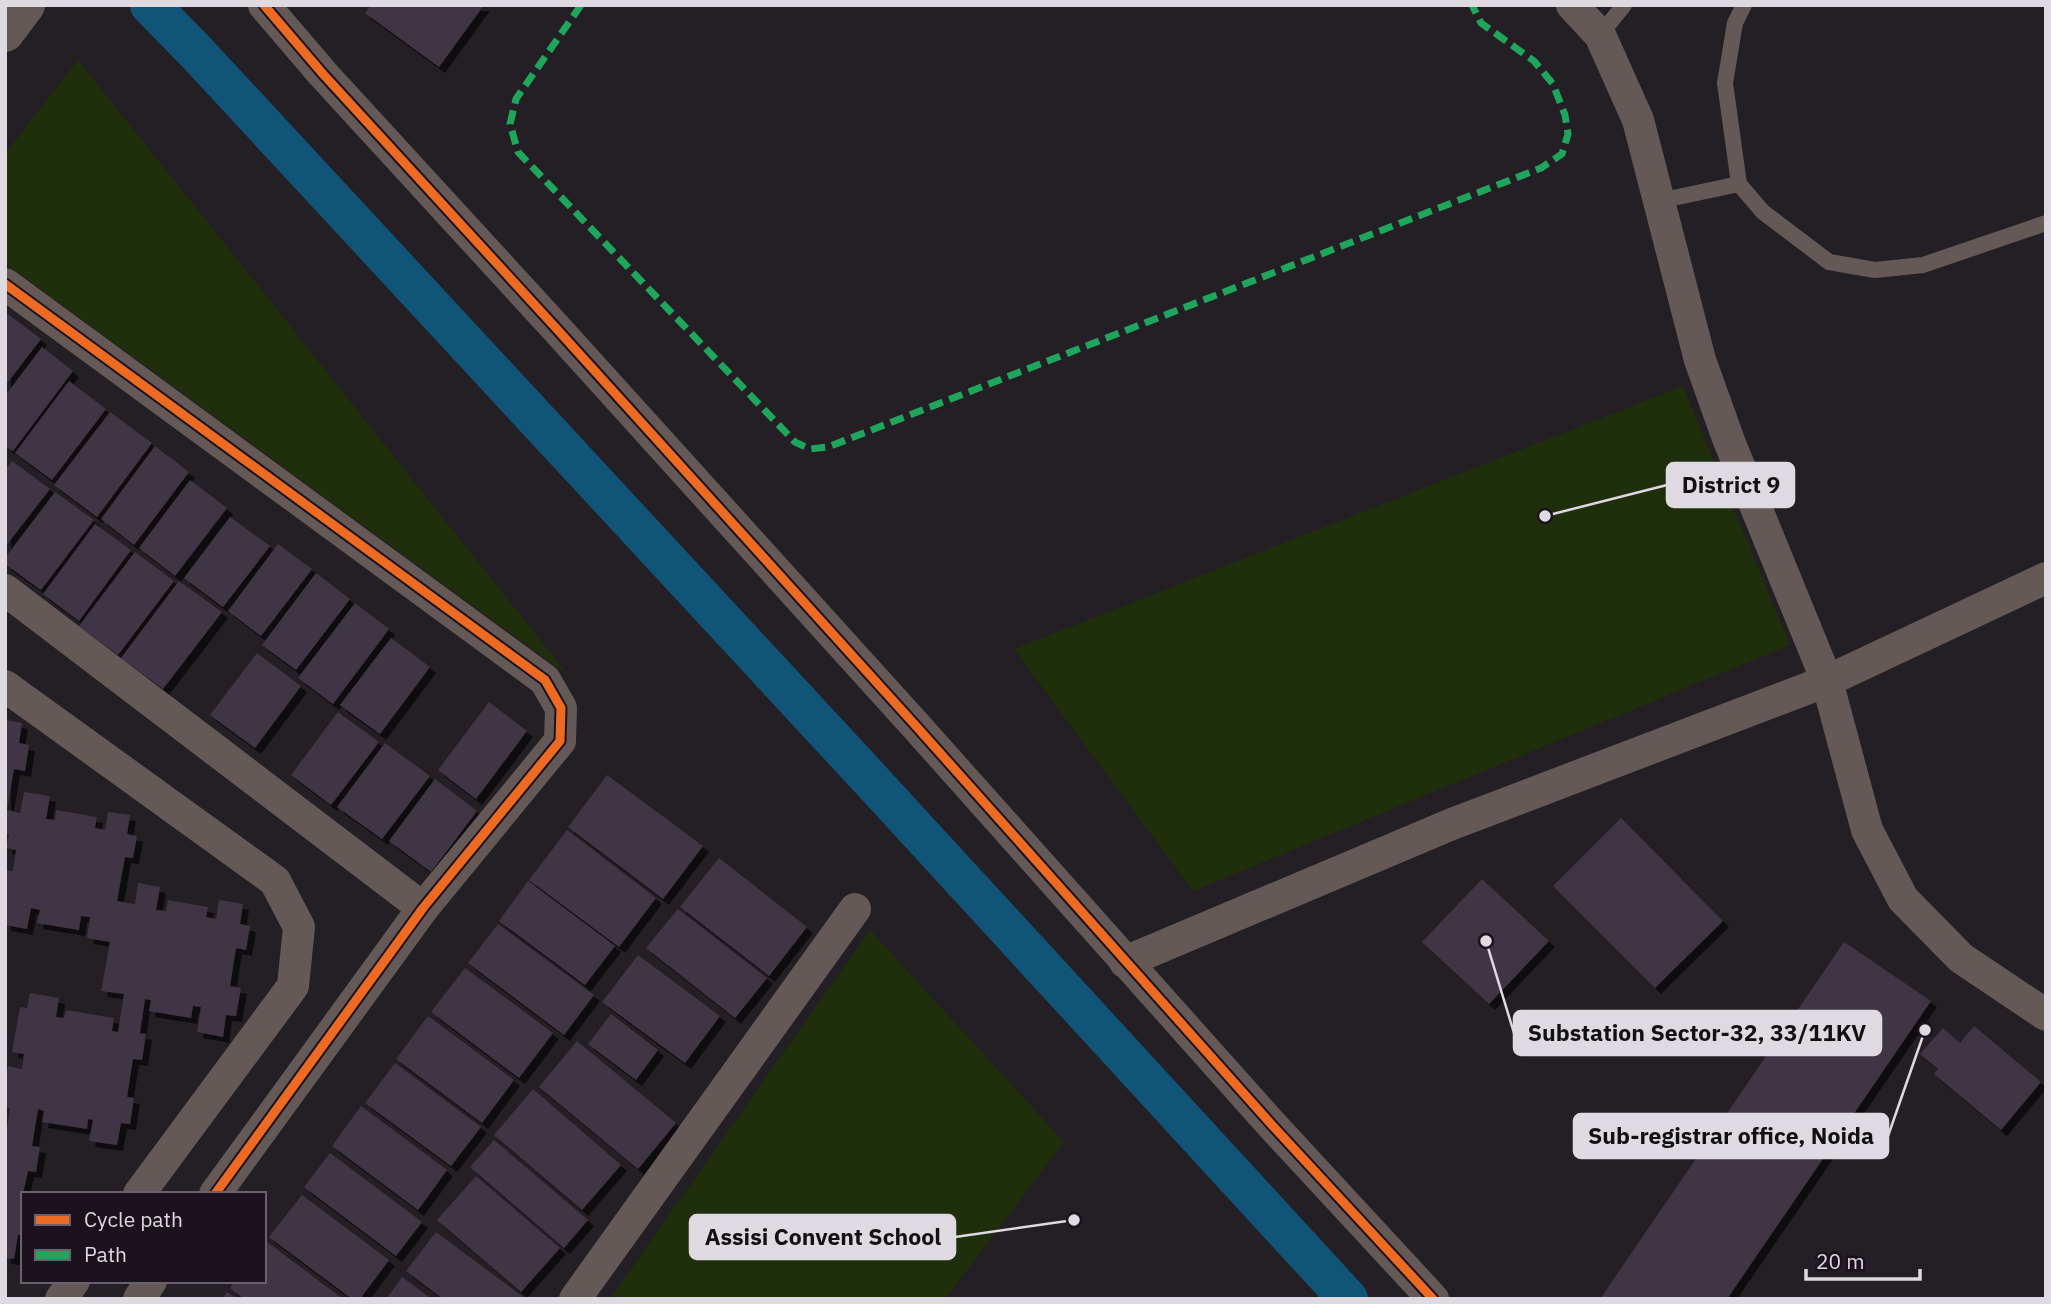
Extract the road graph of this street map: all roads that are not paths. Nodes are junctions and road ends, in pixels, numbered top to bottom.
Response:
1 (26, 5) edge
2 (264, 5) edge
3 (1572, 5) edge
4 (1624, 5) edge
5 (1744, 5) edge
6 (5, 33) edge
7 (1600, 35) junction
8 (1739, 184) junction
9 (1659, 201) junction
10 (2046, 223) edge
11 (5, 284) edge
12 (2046, 578) edge
13 (5, 590) edge
14 (1827, 681) junction
15 (5, 686) edge
16 (423, 908) junction
17 (855, 909) dead end
18 (1125, 962) junction
19 (2046, 1015) edge
20 (140, 1192) edge
21 (216, 1192) edge
22 (73, 1283) edge
23 (150, 1283) edge
24 (61, 1299) edge
25 (139, 1299) edge
26 (575, 1299) edge
27 (1433, 1299) edge

1 - 6 street
2 - 18 street
3 - 7 street
4 - 7 lane
5 - 8 lane
7 - 9 street
8 - 9 lane
8 - 10 lane
9 - 14 street
11 - 16 street
12 - 14 street
13 - 16 street
14 - 18 street
14 - 19 street
15 - 20 street
16 - 21 street
17 - 26 street
18 - 27 street
22 - 24 street
23 - 25 street

